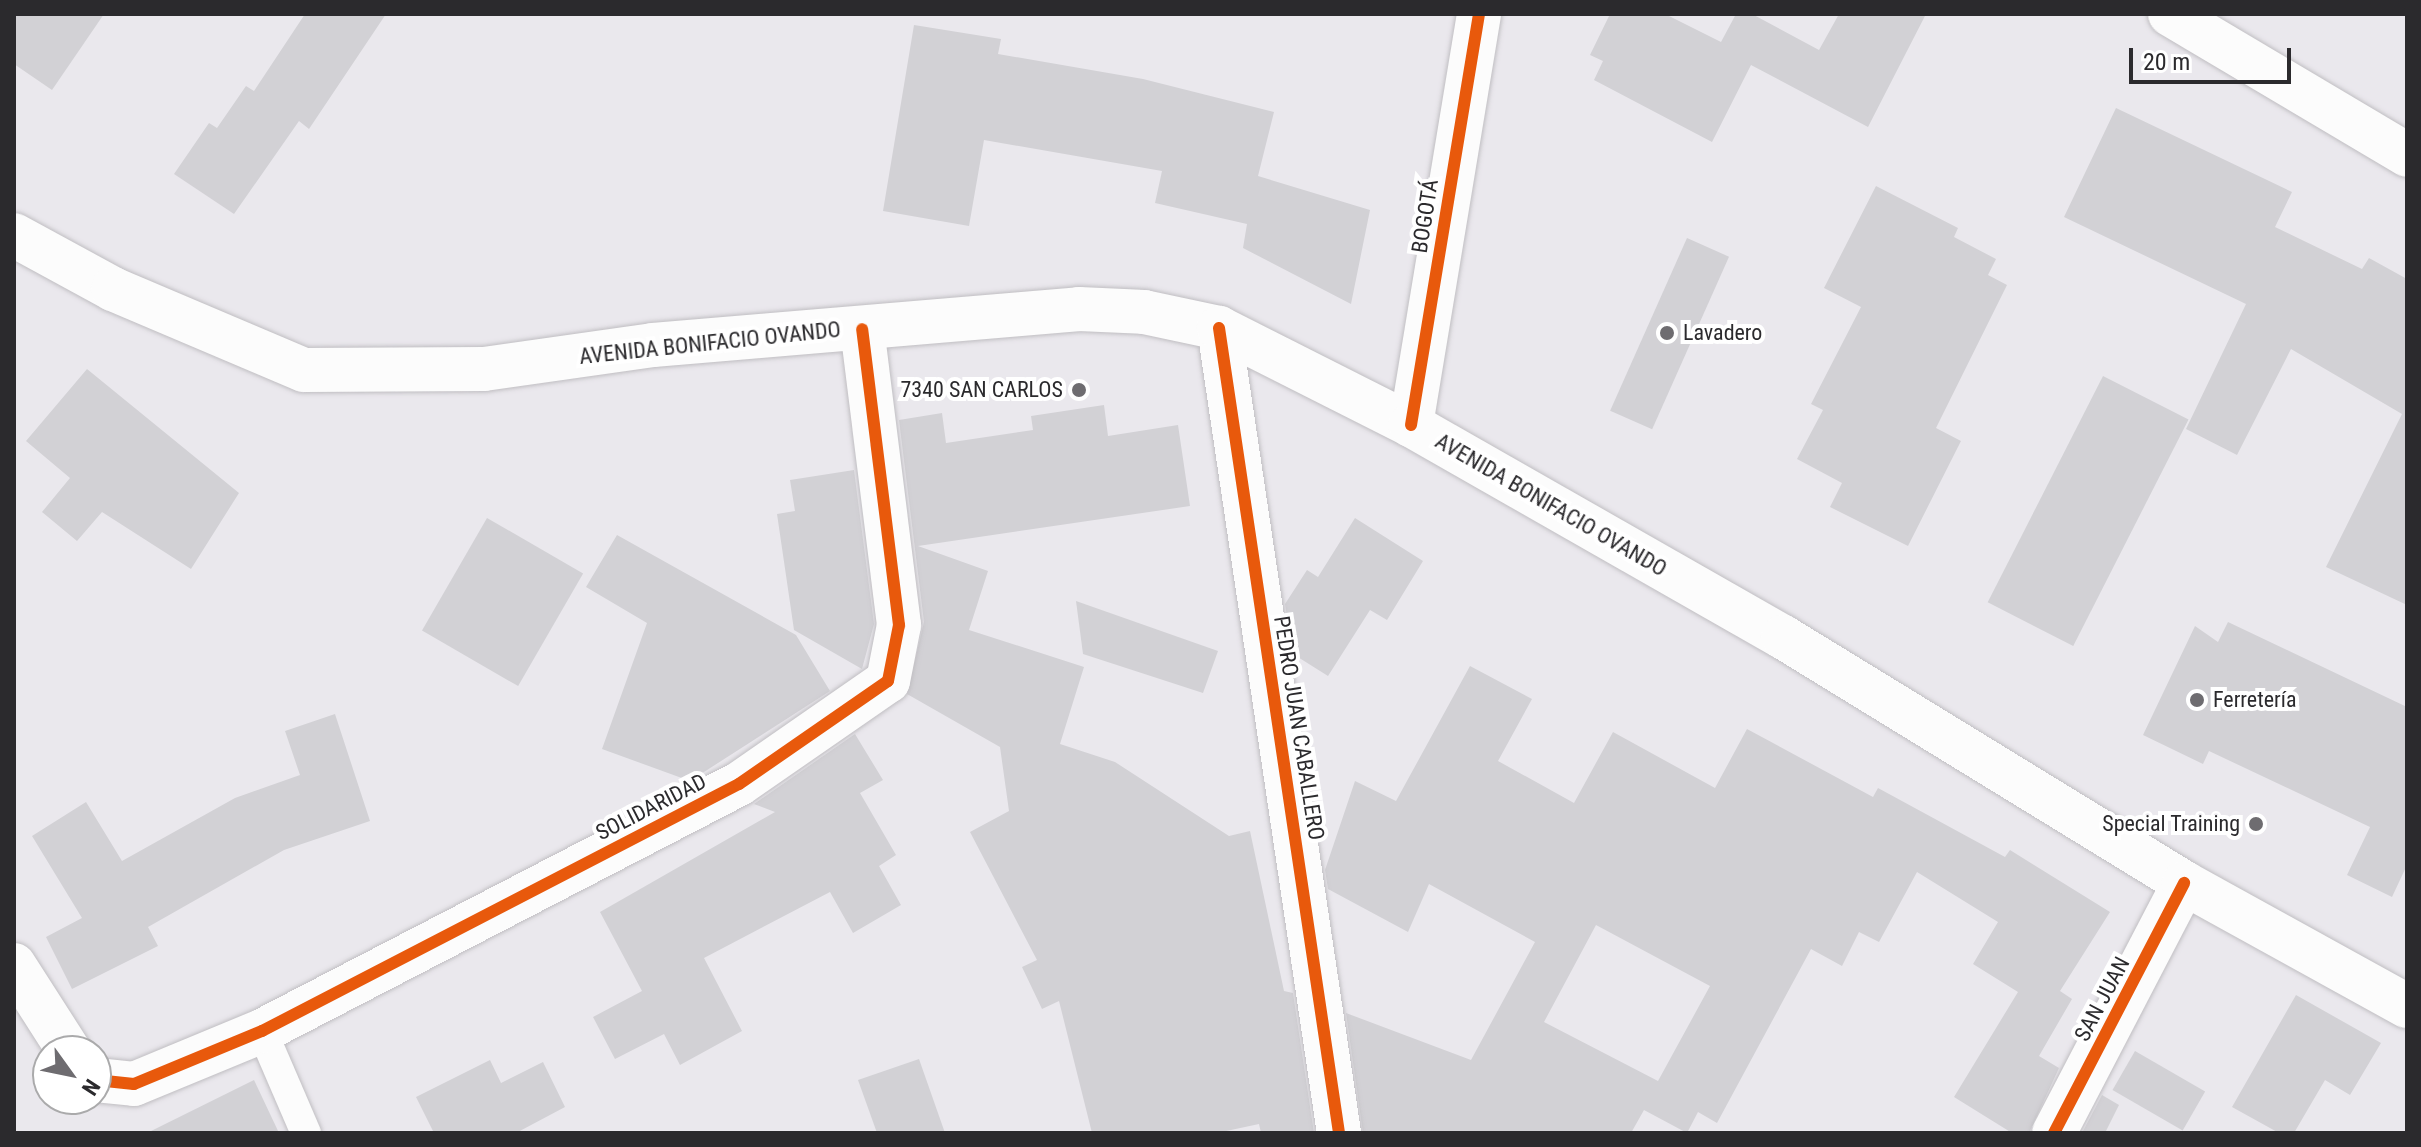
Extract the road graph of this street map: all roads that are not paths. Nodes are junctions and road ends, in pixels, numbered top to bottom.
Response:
1 (1479, 14) edge
2 (2170, 14) edge
3 (2407, 155) edge
4 (14, 235) edge
5 (1219, 328) junction
6 (862, 329) junction
7 (1411, 425) junction
8 (2184, 883) junction
9 (14, 965) edge
10 (2407, 1006) edge
11 (262, 1031) junction
12 (59, 1035) edge
13 (112, 1082) edge
14 (306, 1133) edge
15 (1339, 1133) edge
16 (2054, 1133) edge

1 - 7 street, BOGOTÁ
2 - 3 street
4 - 6 street, AVENIDA BONIFACIO OVANDO
5 - 6 street, AVENIDA BONIFACIO OVANDO
5 - 7 street, AVENIDA BONIFACIO OVANDO
5 - 15 street, PEDRO JUAN CABALLERO
6 - 11 street, SOLIDARIDAD
7 - 8 street, AVENIDA BONIFACIO OVANDO
8 - 10 street, AVENIDA BONIFACIO OVANDO
8 - 16 street, SAN JUAN
9 - 12 street
11 - 13 street, SOLIDARIDAD
11 - 14 lane

